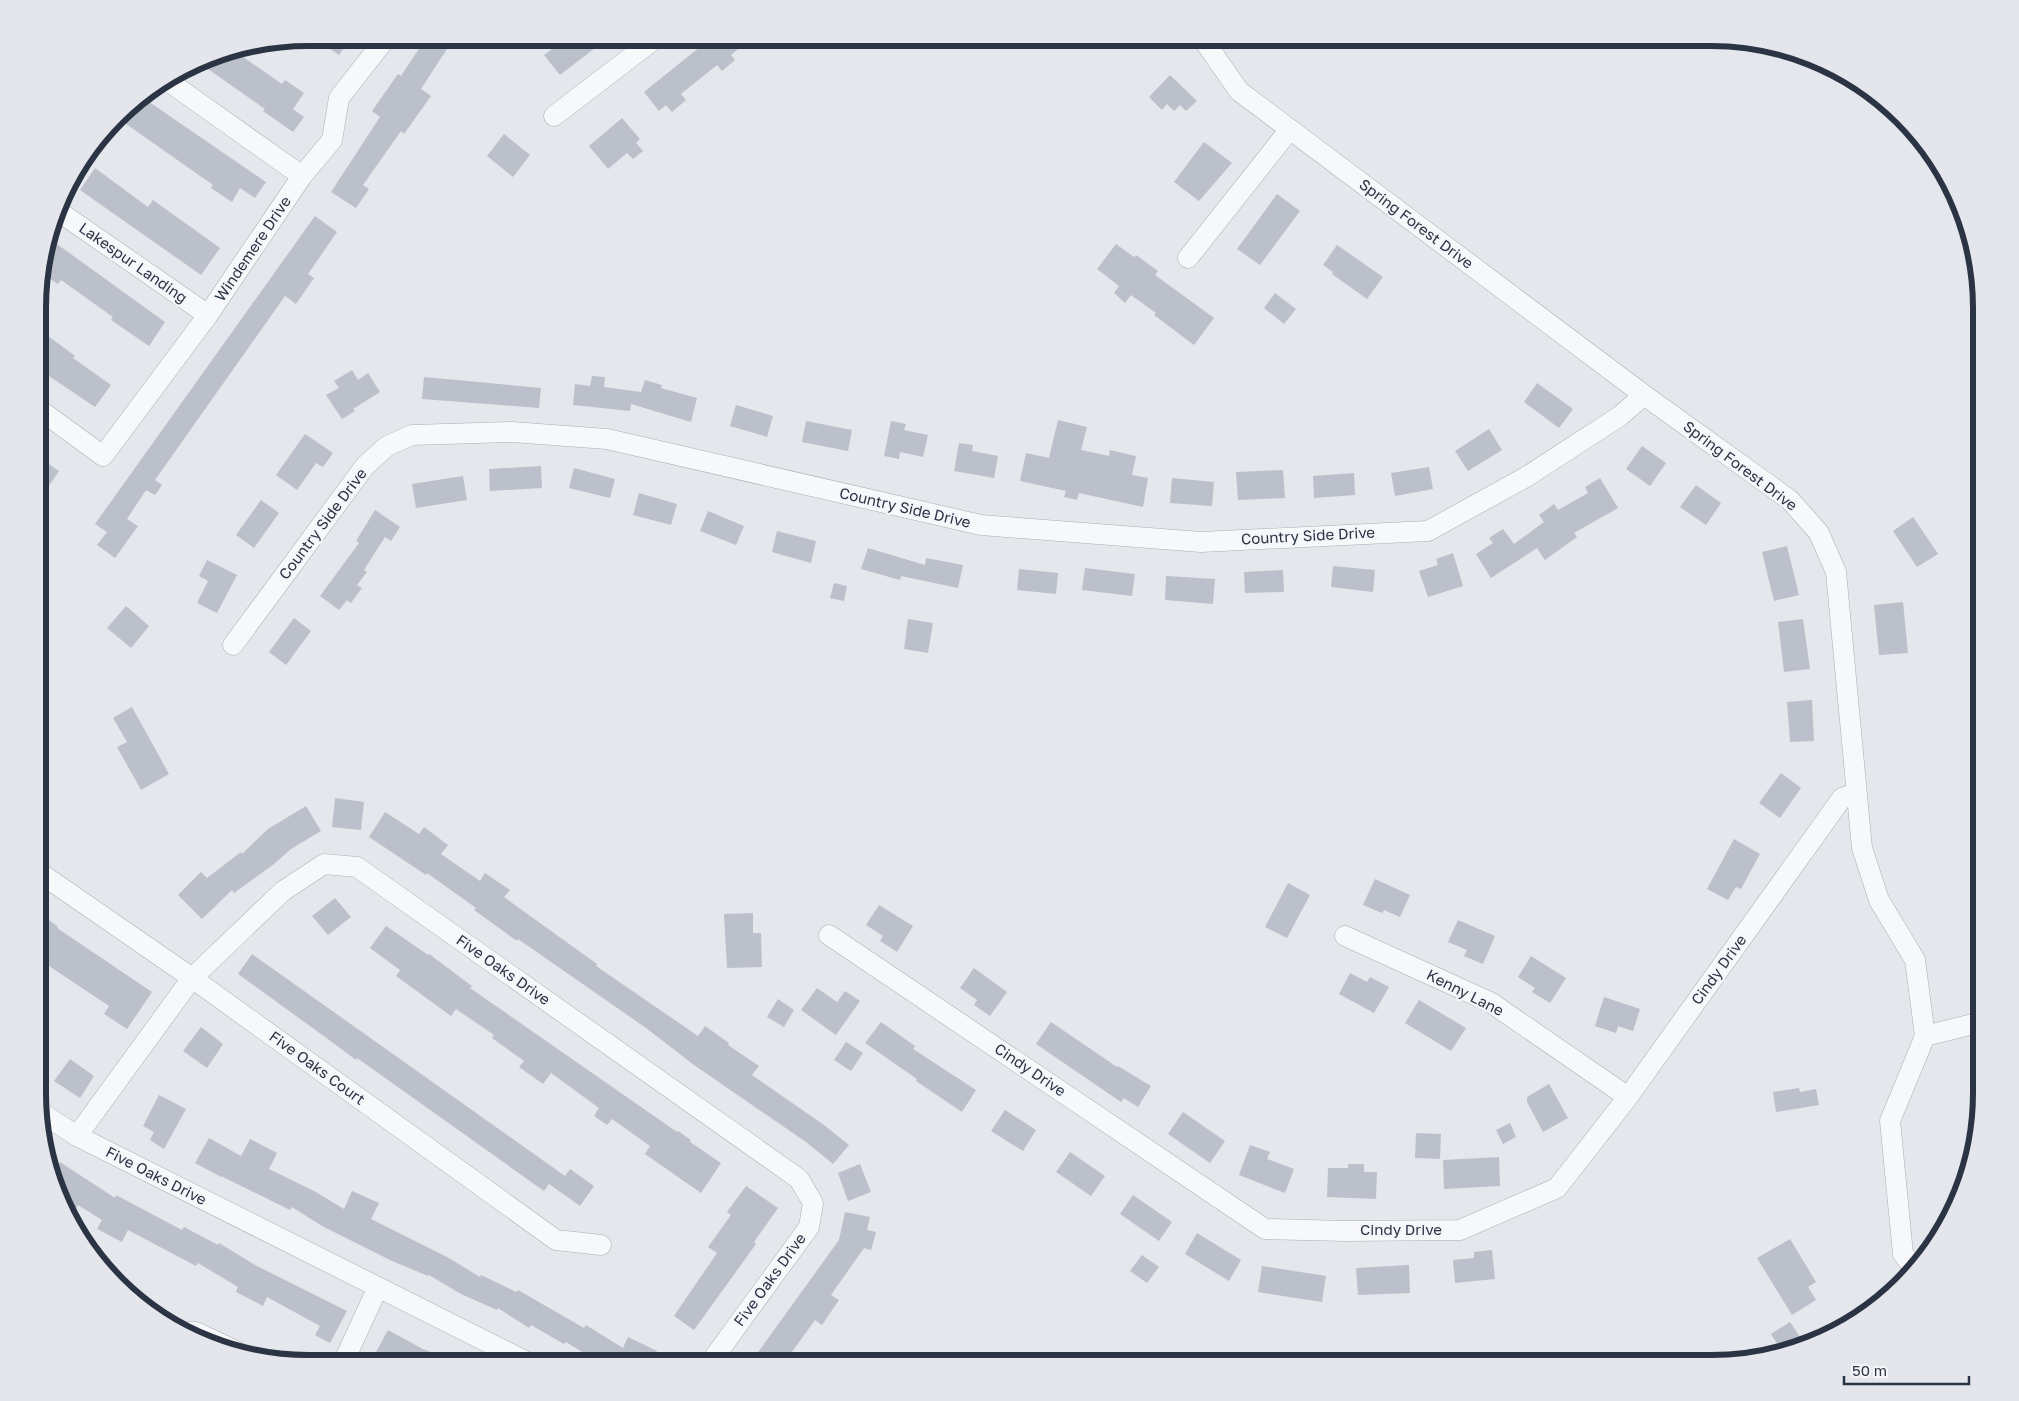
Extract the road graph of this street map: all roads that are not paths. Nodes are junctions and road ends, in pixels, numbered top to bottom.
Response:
1 (380, 46) edge
2 (646, 46) edge
3 (1208, 46) edge
4 (172, 84) edge
5 (554, 116) dead end
6 (1290, 129) junction
7 (302, 176) junction
8 (63, 216) edge
9 (1188, 258) dead end
10 (208, 316) junction
11 (1644, 395) junction
12 (46, 414) edge
13 (233, 645) dead end
14 (1856, 793) junction
15 (46, 877) edge
16 (829, 935) dead end
17 (1345, 936) dead end
18 (192, 978) junction
19 (1973, 1024) edge
20 (1925, 1036) junction
21 (1628, 1097) junction
22 (47, 1117) edge
23 (77, 1136) junction
24 (600, 1246) dead end
25 (1910, 1263) edge
26 (378, 1287) junction
27 (347, 1355) edge
28 (514, 1355) edge
29 (716, 1355) edge

1 - 7 street, Windemere Drive
2 - 5 street
3 - 6 street, Spring Forest Drive
4 - 7 street
6 - 9 street
6 - 11 street, Spring Forest Drive
7 - 10 street, Windemere Drive
8 - 10 street, Lakespur Landing
10 - 12 street, Windemere Drive
11 - 13 street, Country Side Drive
11 - 14 street, Spring Forest Drive
14 - 20 street, Spring Forest Drive
14 - 21 street, Cindy Drive
15 - 18 street, Five Oaks Court
16 - 21 street, Cindy Drive
17 - 21 street, Kenny Lane
18 - 23 street, Five Oaks Drive
18 - 24 street, Five Oaks Court
18 - 29 street, Five Oaks Drive
19 - 20 street
20 - 25 street, Spring Forest Drive
22 - 23 street, Five Oaks Drive
23 - 26 street, Five Oaks Drive
26 - 27 street
26 - 28 street, Five Oaks Drive

